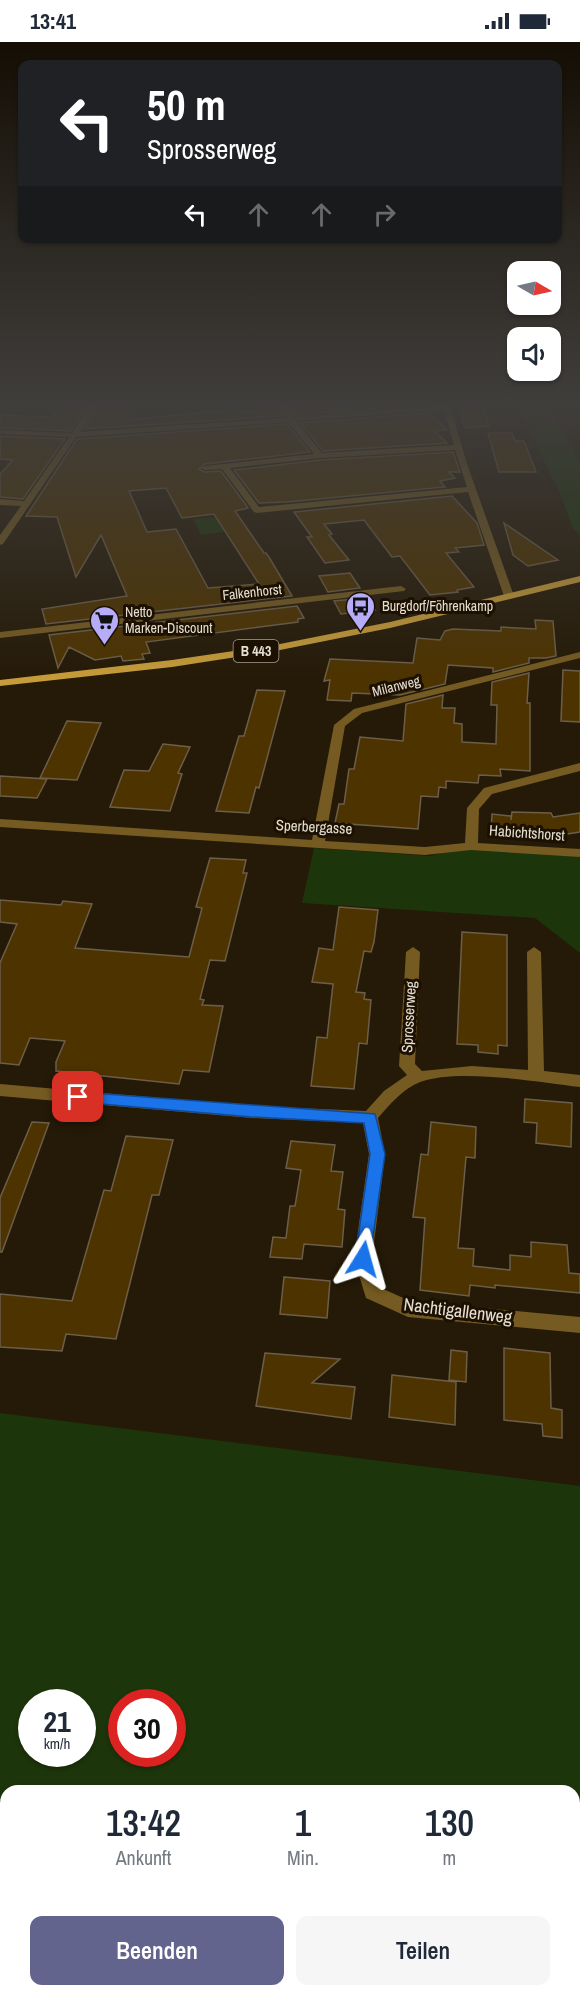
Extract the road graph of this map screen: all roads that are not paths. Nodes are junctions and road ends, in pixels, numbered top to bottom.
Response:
1 (33, 496) edge
2 (247, 496) edge
3 (398, 496) edge
4 (473, 496) edge
5 (0, 502) edge
6 (27, 504) junction
7 (0, 542) edge
8 (580, 579) edge
9 (401, 589) dead end
10 (508, 596) junction
11 (0, 634) edge
12 (580, 655) edge
13 (0, 683) edge
14 (580, 767) edge
15 (0, 823) edge
16 (318, 843) junction
17 (471, 846) junction
18 (580, 853) edge
19 (413, 952) dead end
20 (534, 952) dead end
21 (419, 1077) junction
22 (536, 1077) junction
23 (580, 1081) edge
24 (0, 1090) edge
25 (370, 1118) junction
26 (580, 1325) edge

1 - 6 street
2 - 3 street
4 - 10 street
5 - 6 street
6 - 7 street
8 - 10 main road, B 443
9 - 11 street, Falkenhorst
10 - 13 main road, B 443
12 - 16 street, Milanweg
14 - 17 street
15 - 16 street, Sperbergasse
16 - 17 street, Sperbergasse
17 - 18 street, Habichtshorst
19 - 21 street, Sprosserweg
20 - 22 street
21 - 22 street
21 - 25 street
22 - 23 street
24 - 25 street
25 - 26 street, Nachtigallenweg

